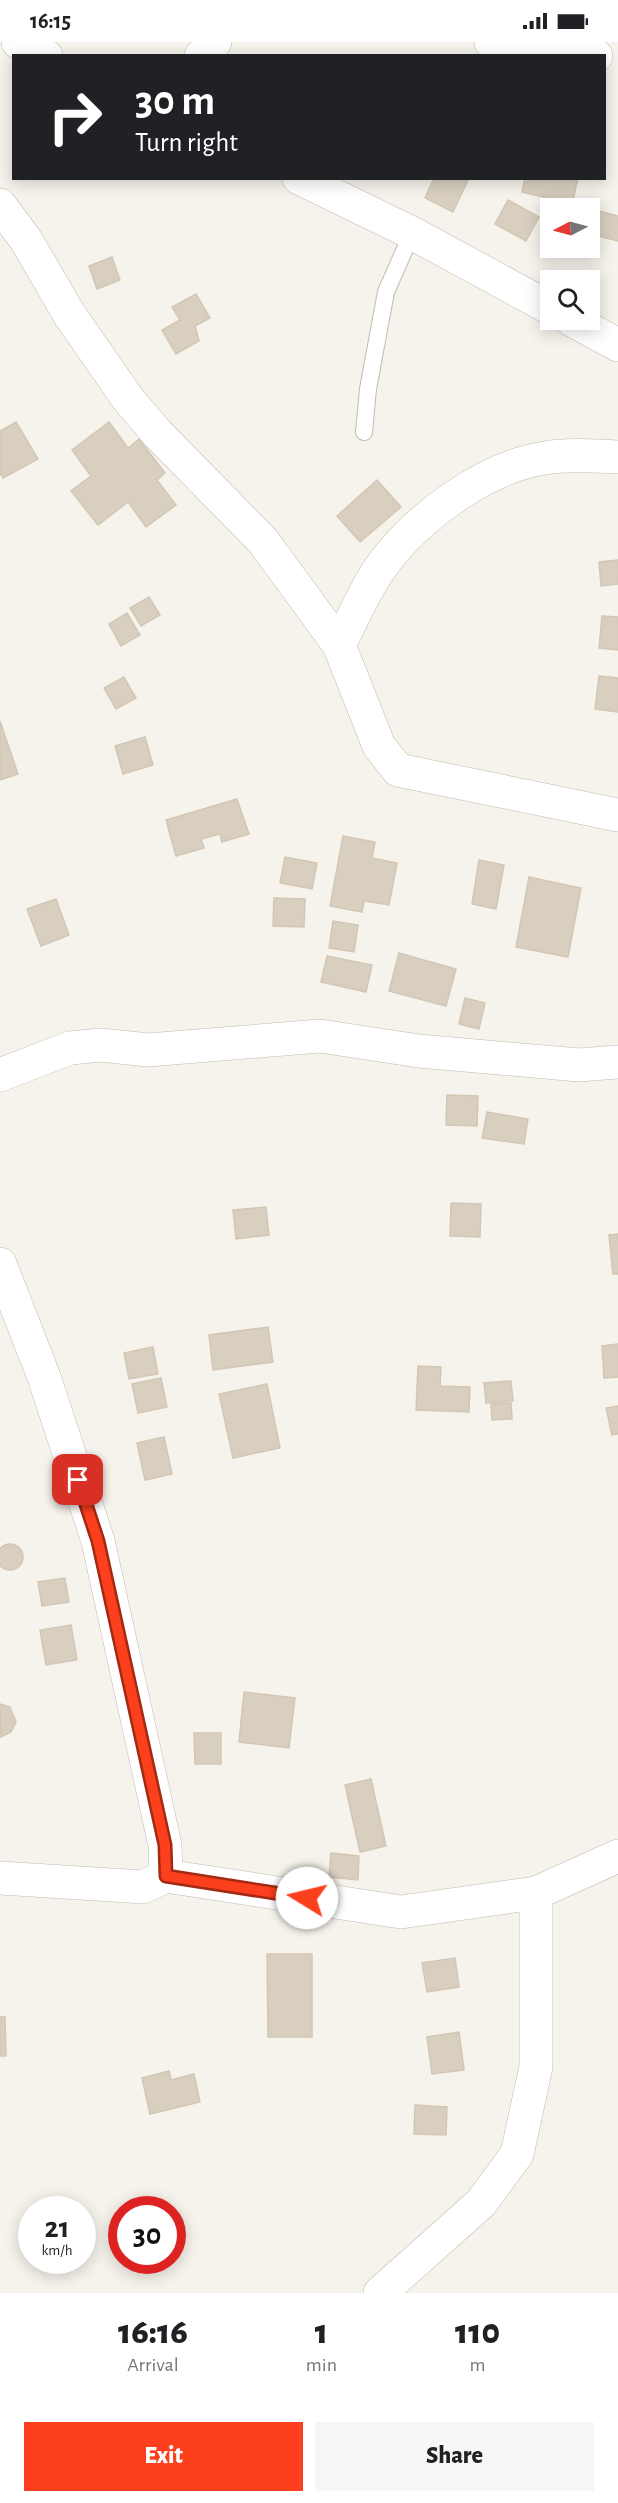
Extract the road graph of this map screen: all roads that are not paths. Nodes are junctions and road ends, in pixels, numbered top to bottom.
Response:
1 (18, 42) edge
2 (215, 42) edge
3 (491, 42) edge
4 (42, 54) edge
5 (203, 54) edge
6 (581, 54) edge
7 (303, 180) edge
8 (0, 205) edge
9 (412, 233) junction
10 (540, 303) edge
11 (590, 330) edge
12 (618, 345) edge
13 (364, 432) dead end
14 (618, 458) edge
15 (339, 645) junction
16 (618, 815) edge
17 (618, 1062) edge
18 (0, 1075) edge
19 (0, 1264) edge
20 (618, 1856) edge
21 (166, 1876) junction
22 (0, 1878) edge
23 (536, 1893) junction
24 (380, 2293) edge

1 - 4 street
2 - 5 street
3 - 6 street
7 - 9 street
8 - 15 street
9 - 10 street
9 - 13 lane
11 - 12 street
14 - 15 street
15 - 16 street
17 - 18 street
19 - 21 street
20 - 23 street
21 - 22 street
21 - 23 street
23 - 24 street

